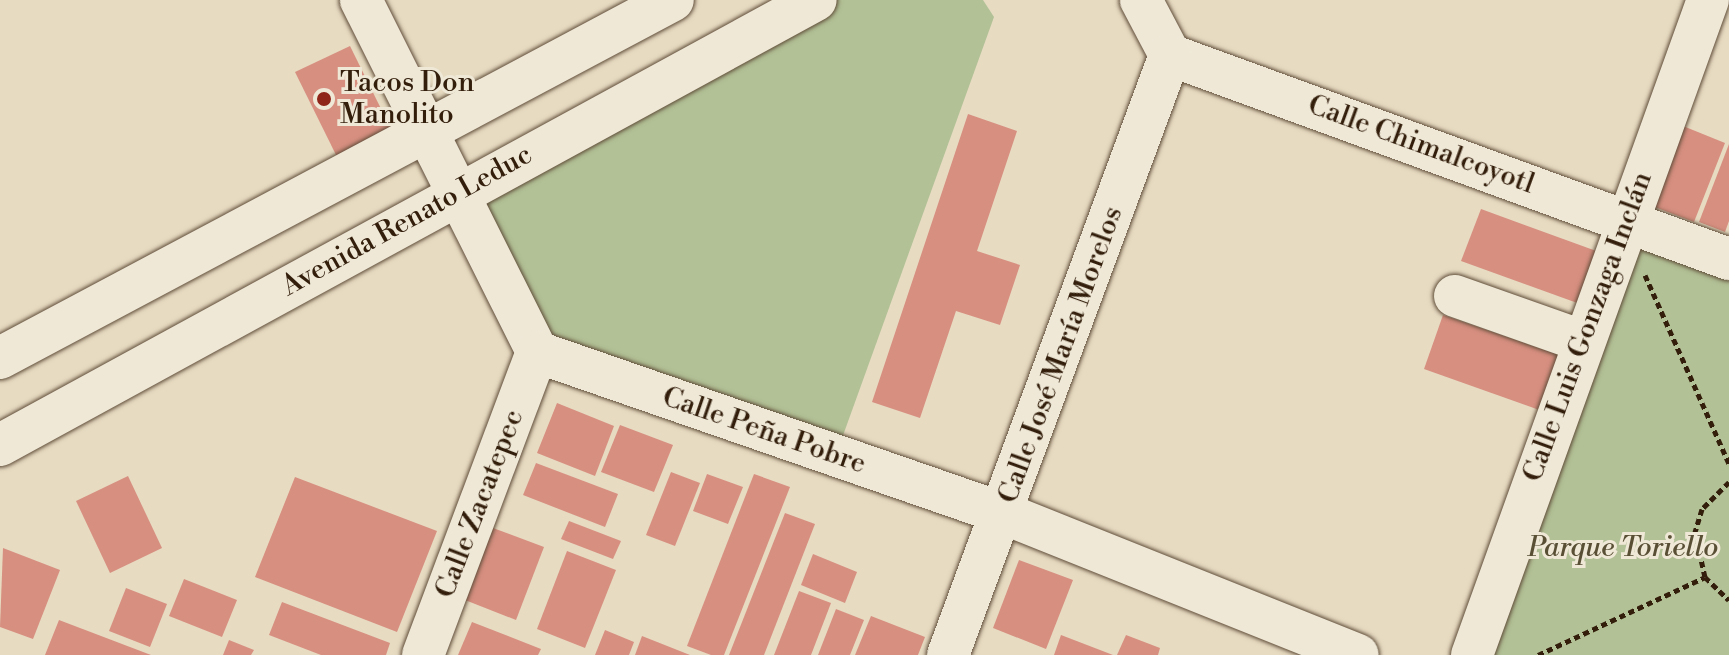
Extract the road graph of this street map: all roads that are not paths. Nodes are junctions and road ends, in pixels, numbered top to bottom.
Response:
1 (361, 0) edge
2 (673, 0) edge
3 (816, 0) edge
4 (1141, 0) edge
5 (1708, 0) edge
6 (1170, 55) junction
7 (428, 131) junction
8 (456, 193) junction
9 (1625, 219) junction
10 (1729, 259) edge
11 (1455, 296) dead end
12 (1582, 341) junction
13 (537, 352) junction
14 (0, 358) edge
15 (0, 445) edge
16 (1003, 513) junction
17 (423, 655) edge
18 (948, 655) edge
19 (1358, 655) edge
20 (1472, 655) edge

1 - 7 street
2 - 7 street
3 - 8 street, Avenida Renato Leduc
4 - 6 street
5 - 9 street, Calle Luis Gonzaga Inclán
6 - 9 street, Calle Chimalcoyotl
6 - 16 street, Calle José María Morelos
7 - 8 street
7 - 14 street
8 - 13 street
8 - 15 street, Avenida Renato Leduc
9 - 10 street, Calle Chimalcoyotl
9 - 12 street, Calle Luis Gonzaga Inclán
11 - 12 street
12 - 20 street, Calle Luis Gonzaga Inclán
13 - 16 street, Calle Peña Pobre
13 - 17 street, Calle Zacatepec
16 - 18 street, Calle José María Morelos
16 - 19 street, Calle Peña Pobre

